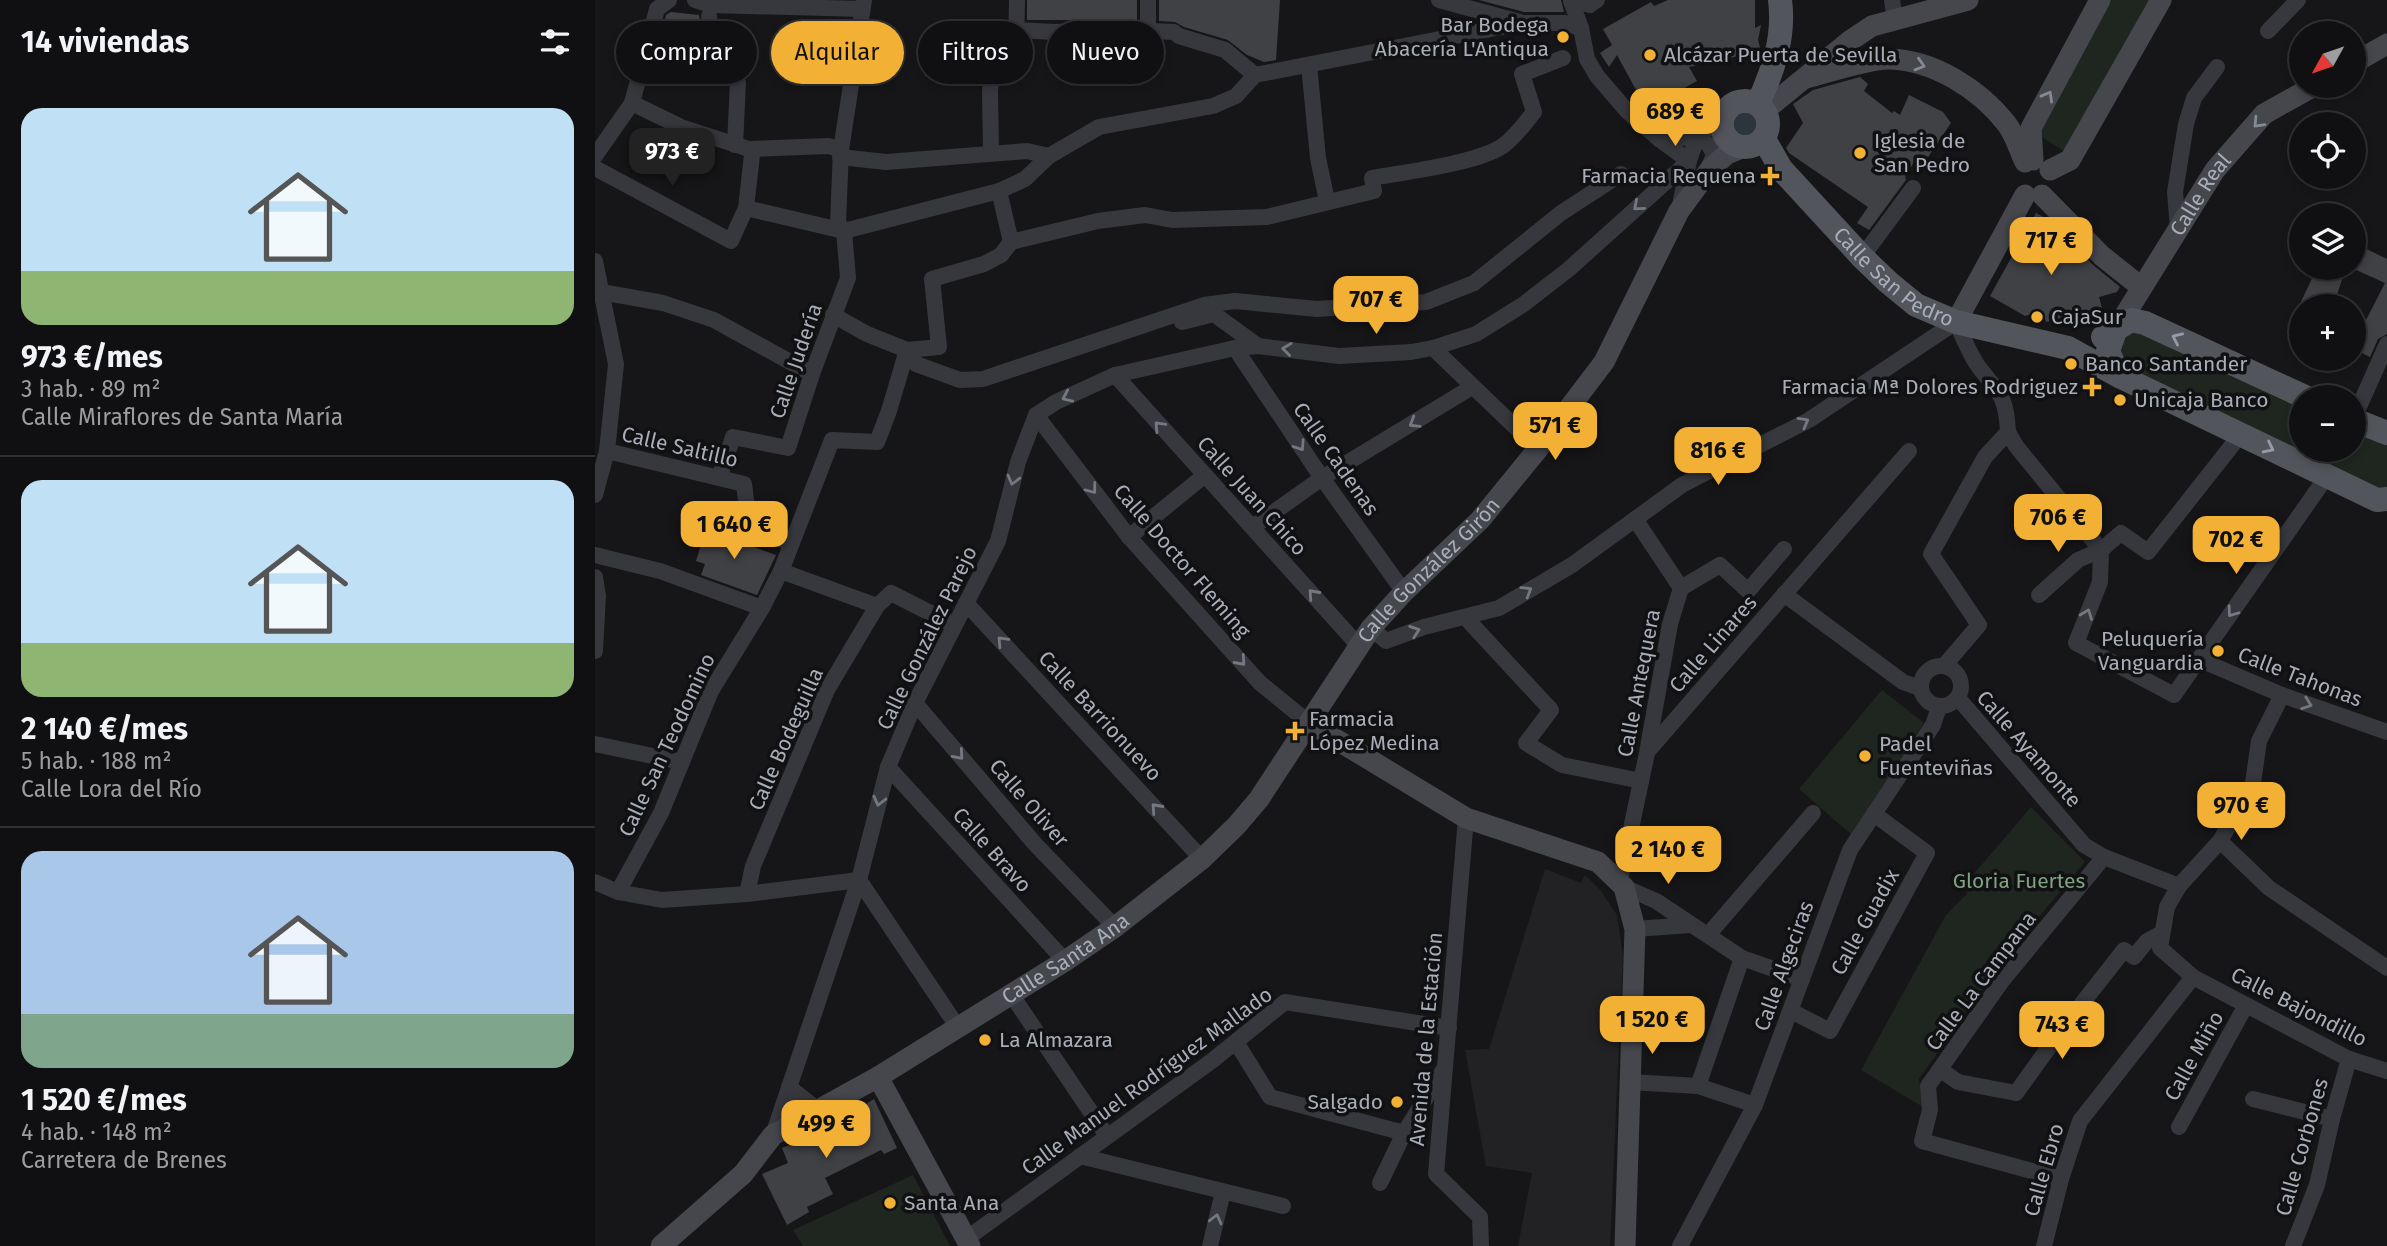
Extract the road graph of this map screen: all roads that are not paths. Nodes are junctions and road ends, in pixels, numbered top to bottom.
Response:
1 (695, 0) edge
2 (1017, 0) edge
3 (1149, 0) edge
4 (1439, 0) edge
5 (1597, 0) edge
6 (1780, 0) edge
7 (1968, 0) edge
8 (2100, 0) edge
9 (2161, 0) edge
10 (2298, 0) edge
11 (1571, 1) edge
12 (663, 5) edge
13 (863, 5) edge
14 (1894, 10) edge
15 (709, 16) dead end
16 (1016, 21) edge
17 (1148, 21) edge
18 (1522, 23) junction
19 (1581, 28) junction
20 (2268, 31) dead end
21 (1164, 32) edge
22 (2387, 44) edge
23 (2366, 56) edge
24 (1563, 58) dead end
25 (1309, 65) junction
26 (2217, 67) dead end
27 (1255, 75) junction
28 (1806, 78) junction
29 (991, 84) edge
30 (2293, 98) edge
31 (632, 103) junction
32 (1761, 107) junction
33 (1722, 122) junction
34 (1699, 137) junction
35 (1659, 139) junction
36 (1764, 139) junction
37 (742, 147) junction
38 (1741, 148) junction
39 (840, 153) junction
40 (991, 153) junction
41 (595, 156) edge
42 (1049, 156) junction
43 (1689, 161) junction
44 (2036, 164) junction
45 (595, 168) edge
46 (1621, 174) dead end
47 (1702, 181) junction
48 (1913, 188) dead end
49 (999, 191) junction
50 (2034, 195) junction
51 (1327, 201) junction
52 (746, 208) junction
53 (1679, 211) junction
54 (2178, 229) junction
55 (844, 231) junction
56 (1011, 242) junction
57 (1862, 257) junction
58 (595, 261) edge
59 (2141, 287) junction
60 (601, 292) junction
61 (833, 315) junction
62 (1956, 322) junction
63 (2115, 331) junction
64 (2387, 344) edge
65 (1258, 346) junction
66 (1235, 348) junction
67 (1433, 348) junction
68 (2068, 348) junction
69 (907, 350) junction
70 (1069, 350) junction
71 (812, 374) junction
72 (1115, 375) junction
73 (2119, 376) junction
74 (1472, 387) junction
75 (2289, 390) edge
76 (2366, 391) edge
77 (1036, 415) junction
78 (2366, 425) edge
79 (2008, 432) junction
80 (2387, 433) edge
81 (2241, 434) junction
82 (1538, 449) junction
83 (607, 451) junction
84 (1909, 451) dead end
85 (1205, 475) junction
86 (2327, 476) junction
87 (719, 478) junction
88 (1322, 478) junction
89 (595, 495) edge
90 (2387, 499) edge
91 (1635, 519) junction
92 (1253, 527) junction
93 (1129, 537) junction
94 (790, 545) junction
95 (1784, 549) dead end
96 (2101, 550) junction
97 (595, 555) edge
98 (781, 571) junction
99 (595, 577) edge
100 (1681, 588) junction
101 (1404, 592) junction
102 (1784, 594) junction
103 (2039, 595) dead end
104 (966, 603) junction
105 (877, 606) junction
106 (762, 608) junction
107 (1465, 617) junction
108 (954, 625) junction
109 (1365, 636) junction
110 (595, 651) edge
111 (2198, 659) junction
112 (1944, 666) junction
113 (1920, 688) junction
114 (2282, 695) junction
115 (1958, 698) junction
116 (915, 704) junction
117 (1939, 707) junction
118 (1309, 723) junction
119 (2387, 732) edge
120 (595, 744) edge
121 (1647, 753) junction
122 (682, 762) junction
123 (888, 767) junction
124 (1641, 781) junction
125 (1813, 813) dead end
126 (1874, 814) junction
127 (1466, 818) junction
128 (2220, 841) junction
129 (2104, 857) junction
130 (1202, 859) junction
131 (859, 880) junction
132 (595, 882) edge
133 (1622, 884) junction
134 (2179, 886) junction
135 (618, 892) junction
136 (747, 894) junction
137 (1691, 925) junction
138 (1115, 927) junction
139 (1635, 929) junction
140 (2162, 933) junction
141 (1708, 935) junction
142 (1742, 958) junction
143 (1065, 961) junction
144 (2387, 968) edge
145 (2193, 977) junction
146 (1802, 979) junction
147 (1011, 994) junction
148 (2246, 1005) junction
149 (1791, 1011) junction
150 (957, 1026) junction
151 (1448, 1028) junction
152 (1236, 1042) junction
153 (2349, 1059) junction
154 (1445, 1067) junction
155 (1941, 1070) junction
156 (2387, 1070) edge
157 (878, 1077) junction
158 (1630, 1082) junction
159 (1698, 1086) junction
160 (789, 1087) junction
161 (2253, 1099) dead end
162 (1755, 1105) junction
163 (818, 1110) junction
164 (2332, 1119) junction
165 (2179, 1127) dead end
166 (1404, 1133) junction
167 (773, 1135) junction
168 (1107, 1136) junction
169 (1080, 1156) junction
170 (2061, 1179) junction
171 (1380, 1182) dead end
172 (1223, 1192) junction
173 (1283, 1206) dead end
174 (968, 1242) edge
175 (661, 1246) edge
176 (1210, 1246) edge
177 (1481, 1246) edge
178 (1625, 1246) edge
179 (1680, 1246) edge
180 (2044, 1246) edge
181 (2294, 1246) edge

1 - 13 street
2 - 16 street
3 - 17 street
4 - 18 street
5 - 11 street
6 - 32 main road
7 - 14 street
44 -> 8 street
9 - 44 street
10 - 20 street
11 - 19 street
12 - 31 street
13 - 39 street, Calle Judería
14 - 28 street
15 - 37 street
18 - 19 street
18 - 25 street
19 - 35 street
21 - 27 street
22 - 23 street
24 - 51 street
25 - 27 street
25 - 51 street
26 - 54 street
27 - 42 street
28 - 32 street
28 -> 44 street
29 - 40 street
30 -> 54 street, Calle Real
31 - 37 street
31 - 41 street
32 - 33 main road
32 - 36 main road
33 - 34 street
33 - 38 main road
34 - 35 street
34 - 43 street
34 - 47 street
35 - 43 street
36 - 38 main road
36 - 57 main road, Calle San Pedro
37 - 39 street
37 - 52 street
38 - 47 street, Calle González Girón
39 - 40 street
39 - 55 street, Calle Judería
40 - 42 street
42 - 49 street
43 - 53 street
43 -> 67 street
44 - 50 street
44 - 50 street
45 - 52 street
46 - 70 street
47 - 53 street, Calle González Girón
48 - 57 street
49 - 55 street
49 - 56 street
50 - 59 street
50 - 62 street
51 - 56 street
52 - 55 street
53 - 82 street, Calle González Girón
54 - 59 street, Calle Real
55 - 61 street, Calle Judería
56 - 69 street
57 - 62 main road, Calle San Pedro
58 - 60 street
59 - 63 street, Calle Real
60 - 71 street
60 - 83 street
61 - 69 street
61 - 71 street, Calle Judería
62 - 68 main road, Calle San Pedro
62 - 79 street
91 -> 62 street
63 - 68 main road
63 - 73 main road
75 -> 63 main road
64 - 76 street
65 - 66 street
67 -> 65 street
65 - 70 street
66 - 72 street
66 -> 88 street, Calle Cadenas
67 - 74 street
68 - 73 main road
69 - 70 street
69 - 94 street, Calle San Teodomino
71 - 87 street, Calle Judería
72 -> 77 street
85 -> 72 street, Calle Juan Chico
73 - 81 main road
74 - 82 street
74 -> 88 street
77 -> 93 street, Calle Doctor Fleming
77 -> 104 street, Calle González Parejo
78 - 80 main road
79 - 96 street
79 - 112 street
81 -> 86 main road
81 - 96 street
82 - 101 street, Calle González Girón
83 - 87 street, Calle Saltillo
83 - 89 street
84 - 102 street, Calle Linares
85 - 92 street, Calle Juan Chico
85 - 93 street
86 - 90 main road
86 -> 111 street
87 - 94 street, Calle Saltillo
88 - 92 street
88 - 101 street, Calle Cadenas
91 - 100 street
107 -> 91 street
109 -> 92 street, Calle Juan Chico
93 -> 118 street, Calle Doctor Fleming
94 - 98 street, Calle San Teodomino
95 - 100 street, Calle Antequera
96 - 103 street
111 -> 96 street
97 - 106 street
98 - 105 street
98 - 106 street, Calle San Teodomino
99 - 110 street
100 - 121 street, Calle Antequera
101 - 109 street, Calle González Girón
102 - 113 street
102 - 121 street, Calle Linares
104 - 108 street, Calle González Parejo
130 -> 104 street, Calle Barrionuevo
105 - 108 street
105 - 136 street, Calle Bodeguilla
106 - 122 street, Calle San Teodomino
109 -> 107 street
107 - 124 street
108 - 116 street, Calle González Parejo
109 - 118 street, Calle González Girón
111 - 114 street, Calle Tahonas
112 - 113 street
112 - 115 street
113 - 117 street
114 -> 119 street, Calle Tahonas
114 - 128 street
115 - 117 street
115 - 129 street, Calle Ayamonte
116 - 123 street, Calle González Parejo
116 -> 138 street, Calle Oliver
117 - 126 street, Calle Algeciras
118 - 127 street
118 - 130 street, Calle Santa Ana
120 - 122 street
121 - 124 street, Calle Antequera
122 - 135 street, Calle San Teodomino
123 -> 131 street, Calle González Parejo
123 - 143 street, Calle Bravo
124 - 133 street, Calle Antequera
125 - 141 street
126 - 146 street, Calle Algeciras
126 - 149 street, Calle Guadix
127 - 133 street
127 - 151 street, Avenida de la Estación
128 - 134 street
128 - 144 street
129 - 134 street, Calle Ayamonte
129 - 155 street, Calle La Campana
130 - 138 street, Calle Santa Ana
131 - 136 street
131 - 150 street
131 - 160 street, Calle González Parejo
132 - 135 street
133 - 137 street
133 - 139 street
134 - 140 street
135 - 136 street
137 - 139 street
137 - 141 street
138 - 143 street, Calle Santa Ana
139 - 158 street
140 - 145 street, Calle Bajondillo
140 - 155 street
141 - 142 street
142 - 146 street
142 - 159 street
143 - 147 street, Calle Santa Ana
145 - 148 street, Calle Bajondillo
145 - 170 street, Calle Ebro
146 - 149 street, Calle Algeciras
147 - 150 street, Calle Santa Ana
147 - 168 street
148 - 153 street, Calle Bajondillo
148 - 165 street, Calle Miño
149 - 162 street, Calle Algeciras
150 - 157 street, Calle Santa Ana
151 - 152 street, Calle Manuel Rodríguez Mallado
151 - 154 street, Avenida de la Estación
152 - 166 street
152 - 168 street, Calle Manuel Rodríguez Mallado
153 - 156 street, Calle Bajondillo
153 - 164 street, Calle Corbones
154 - 166 street
154 - 177 street, Avenida de la Estación
155 - 170 street, Calle La Campana
157 - 163 street, Calle Santa Ana
157 - 174 street
158 - 159 street
158 - 178 street
159 - 162 street
160 - 163 street
160 - 167 street, Calle González Parejo
161 - 164 street
162 - 179 street, Calle Algeciras
163 - 167 street, Calle Santa Ana
164 - 181 street, Calle Corbones
166 - 171 street
167 - 175 street
168 - 169 street, Calle Manuel Rodríguez Mallado
169 - 172 street
169 - 174 street, Calle Manuel Rodríguez Mallado
170 - 180 street, Calle Ebro
172 - 173 street
176 -> 172 street

